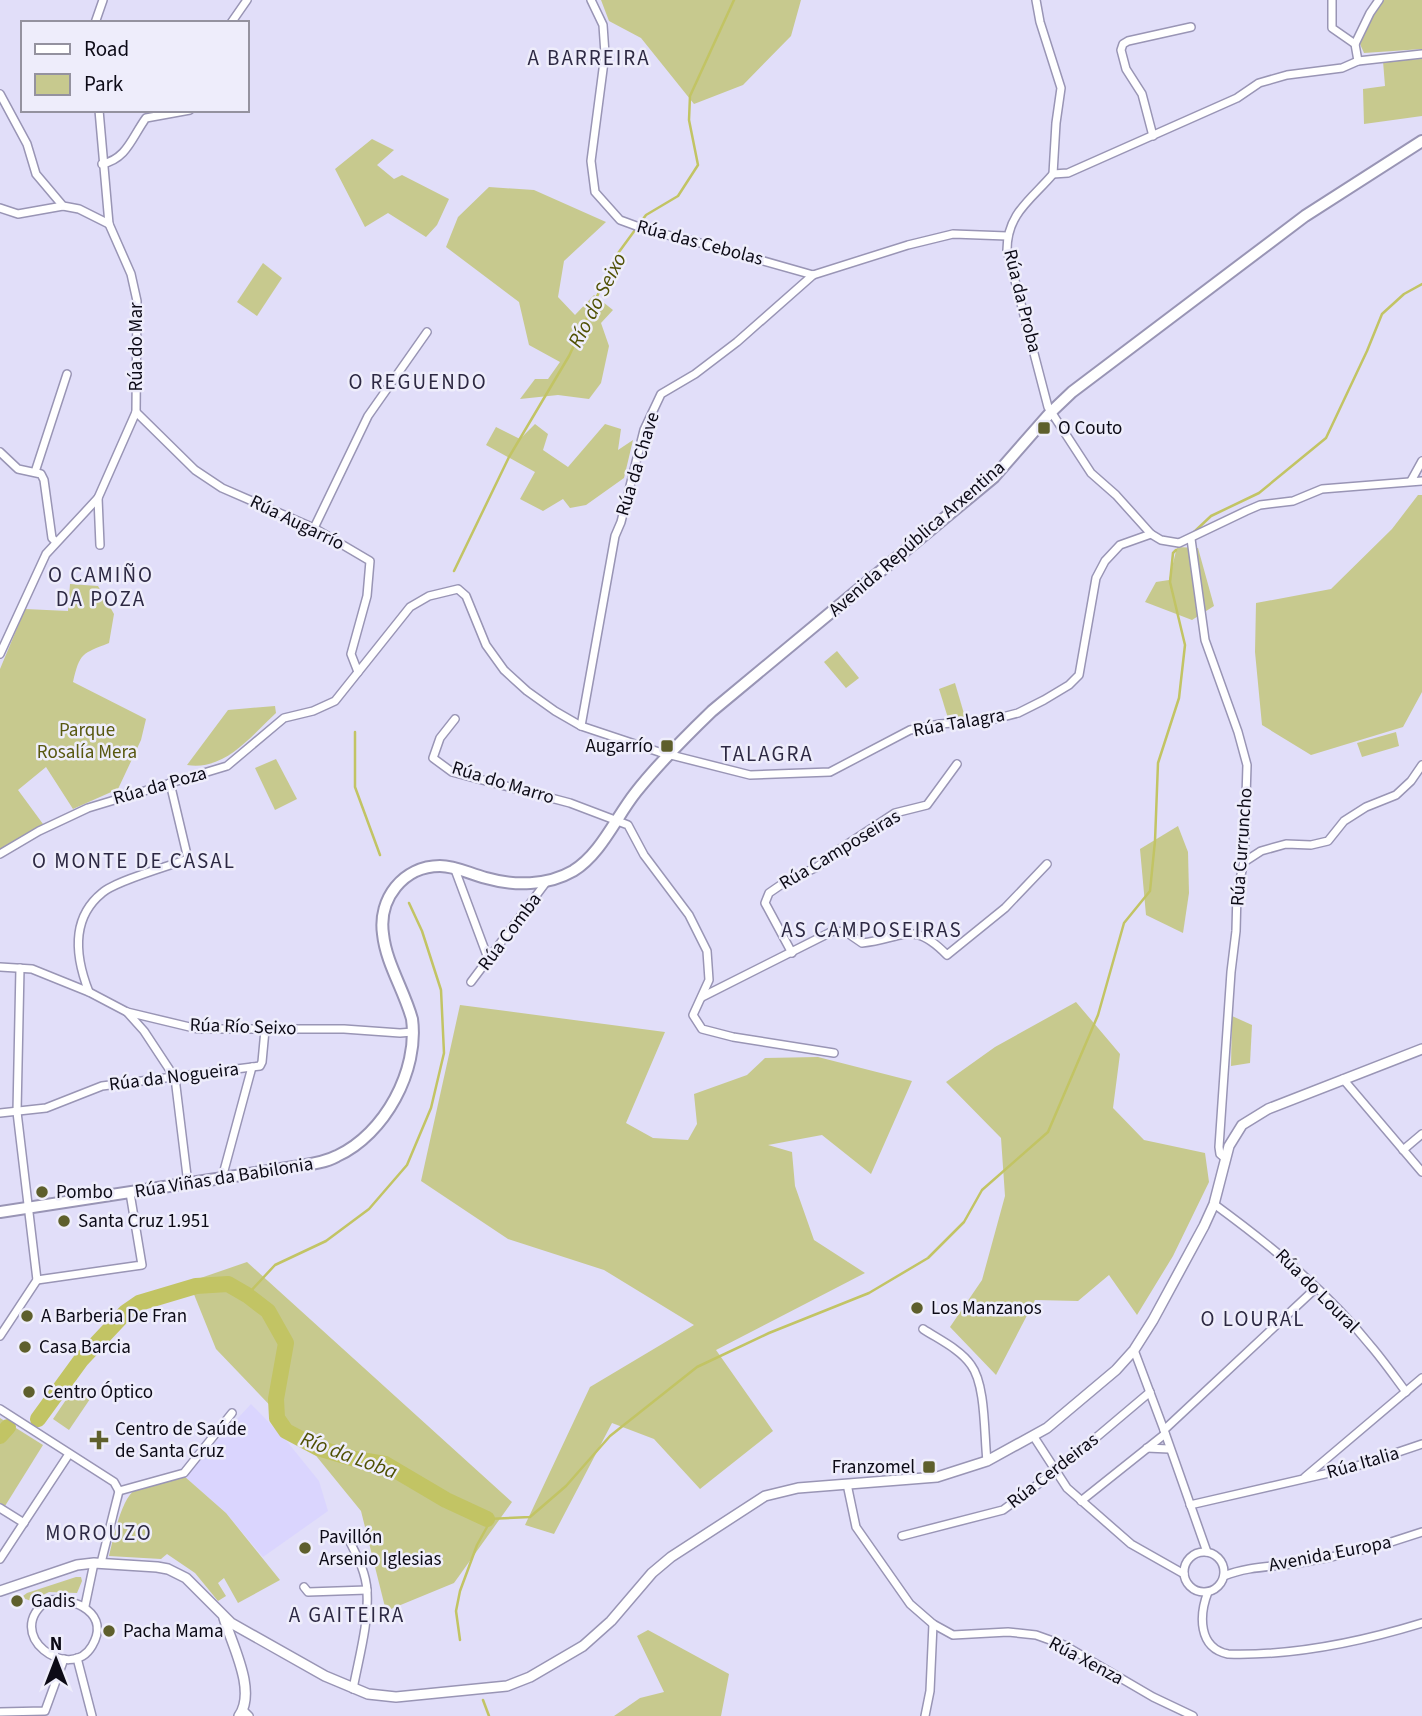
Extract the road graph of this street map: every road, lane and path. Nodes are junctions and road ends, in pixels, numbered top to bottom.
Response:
1 (103, 0) edge
2 (247, 0) edge
3 (592, 0) edge
4 (1036, 0) edge
5 (1332, 0) edge
6 (1379, 0) edge
7 (96, 21) edge
8 (232, 21) edge
9 (1191, 27) dead end
10 (1355, 44) junction
11 (1422, 54) edge
12 (1358, 61) junction
13 (0, 94) edge
14 (99, 112) edge
15 (179, 112) edge
16 (1153, 136) junction
17 (1422, 141) edge
18 (102, 163) junction
19 (1053, 174) junction
20 (62, 206) junction
21 (0, 208) edge
22 (109, 224) junction
23 (1007, 236) junction
24 (813, 275) junction
25 (427, 332) dead end
26 (67, 374) dead end
27 (136, 412) junction
28 (1051, 412) junction
29 (0, 452) edge
30 (1422, 461) edge
31 (35, 472) junction
32 (1411, 481) junction
33 (1422, 481) edge
34 (98, 498) junction
35 (314, 528) junction
36 (1151, 534) junction
37 (1191, 539) junction
38 (56, 542) junction
39 (100, 545) dead end
40 (0, 654) edge
41 (358, 672) junction
42 (455, 719) dead end
43 (581, 726) junction
44 (668, 754) junction
45 (957, 764) dead end
46 (1422, 765) edge
47 (170, 783) junction
48 (617, 820) junction
49 (0, 854) edge
50 (1244, 862) junction
51 (1047, 864) dead end
52 (454, 867) junction
53 (547, 881) junction
54 (792, 953) junction
55 (489, 961) junction
56 (0, 967) edge
57 (20, 968) junction
58 (471, 982) dead end
59 (89, 992) junction
60 (702, 998) junction
61 (127, 1012) junction
62 (265, 1030) junction
63 (414, 1032) junction
64 (1422, 1049) edge
65 (834, 1053) dead end
66 (252, 1068) junction
67 (175, 1077) junction
68 (1343, 1079) junction
69 (17, 1112) junction
70 (0, 1113) edge
71 (1422, 1134) edge
72 (1404, 1150) junction
73 (1226, 1159) junction
74 (1422, 1172) edge
75 (222, 1178) junction
76 (188, 1184) junction
77 (130, 1193) junction
78 (1214, 1204) junction
79 (28, 1208) junction
80 (0, 1212) edge
81 (37, 1280) junction
82 (1316, 1288) junction
83 (0, 1319) edge
84 (8, 1324) junction
85 (923, 1329) dead end
86 (0, 1336) edge
87 (1134, 1350) junction
88 (1422, 1378) edge
89 (1150, 1392) junction
90 (1406, 1392) junction
91 (0, 1409) edge
92 (232, 1413) dead end
93 (1165, 1432) junction
94 (1034, 1437) junction
95 (1422, 1444) edge
96 (1147, 1448) junction
97 (1169, 1449) junction
98 (69, 1454) junction
99 (1333, 1455) junction
100 (987, 1461) junction
101 (1340, 1471) junction
102 (1055, 1472) junction
103 (1303, 1479) junction
104 (847, 1485) junction
105 (119, 1491) junction
106 (1081, 1501) junction
107 (1190, 1505) junction
108 (0, 1507) edge
109 (24, 1523) junction
110 (1422, 1532) edge
111 (902, 1536) dead end
112 (1200, 1537) junction
113 (349, 1540) dead end
114 (1207, 1552) junction
115 (1197, 1553) junction
116 (0, 1559) edge
117 (98, 1563) junction
118 (1186, 1563) junction
119 (1171, 1565) junction
120 (1223, 1566) junction
121 (1238, 1570) junction
122 (1184, 1574) junction
123 (1224, 1576) junction
124 (304, 1587) dead end
125 (367, 1590) junction
126 (0, 1591) edge
127 (1199, 1591) junction
128 (1208, 1592) junction
129 (1203, 1604) junction
130 (85, 1606) junction
131 (224, 1618) junction
132 (1422, 1623) edge
133 (933, 1624) junction
134 (77, 1658) junction
135 (64, 1659) junction
136 (353, 1689) junction
137 (0, 1712) edge
138 (244, 1714) edge
139 (92, 1716) edge
140 (926, 1716) edge
141 (1193, 1716) edge

1 - 7 street
2 - 8 street
3 - 24 street, Rúa das Cebolas
4 - 19 street
5 - 10 street
6 - 10 street
9 - 16 street
10 - 12 street
11 - 12 street
12 - 16 street
13 - 20 street
14 - 18 street, Rúa do Mar
15 - 18 street
16 - 19 street
17 - 28 main road, Avenida República Arxentina
18 - 22 street, Rúa do Mar
19 - 23 street, Rúa da Proba
20 - 21 street
20 - 22 street
22 - 27 street, Rúa do Mar
23 - 24 street
23 - 28 street, Rúa da Proba
24 - 43 street, Rúa da Chave
25 - 35 street
26 - 31 street
27 - 34 street, Rúa do Mar
27 - 35 street, Rúa Augarrío
28 - 36 street, Rúa da Proba
28 - 44 main road, Avenida República Arxentina
29 - 31 street
30 - 32 street
31 - 38 street
32 - 33 street
32 - 37 street
34 - 38 street, Rúa do Mar
34 - 39 street, Rúa do Mar
35 - 41 street, Rúa Augarrío
36 - 37 street
36 - 44 street, Rúa Talagra
37 - 50 street, Rúa Curruncho
38 - 40 street, Rúa do Mar
41 - 43 street
41 - 47 street, Rúa da Poza
42 - 48 street, Rúa do Marro
43 - 44 street
44 - 48 main road, Avenida República Arxentina
45 - 54 street, Rúa Camposeiras
46 - 50 street
47 - 49 street, Rúa da Poza
47 - 59 street
48 - 53 main road, Avenida República Arxentina
48 - 60 street
50 - 73 street, Rúa Curruncho
51 - 54 street
52 - 53 main road, Avenida República Arxentina
52 - 55 street
52 - 63 main road, Avenida República Arxentina
53 - 55 street, Rúa Comba
54 - 60 street
55 - 58 street, Rúa Comba
56 - 57 street, Rúa Río Seixo
57 - 59 street, Rúa Río Seixo
57 - 69 street
59 - 61 street, Rúa Río Seixo
60 - 65 street
61 - 62 street, Rúa Río Seixo
61 - 67 street
62 - 63 street, Rúa Río Seixo
62 - 66 street
63 - 75 main road, Rúa Viñas da Babilonia
64 - 68 street
66 - 67 street, Rúa da Nogueira
66 - 75 street
67 - 69 street, Rúa da Nogueira
67 - 76 street
68 - 72 street
68 - 73 street
69 - 70 street, Rúa da Nogueira
69 - 79 street
71 - 72 street
72 - 74 street
73 - 78 street
75 - 76 main road, Rúa Viñas da Babilonia
76 - 77 main road, Rúa Viñas da Babilonia
77 - 79 main road, Rúa Viñas da Babilonia
77 - 81 street
78 - 82 street, Rúa do Loural
78 - 87 street
79 - 80 main road, Rúa Viñas da Babilonia
79 - 81 street
81 - 84 street
82 - 90 street, Rúa do Loural
82 - 93 street
83 - 84 street
84 - 86 street
85 - 100 street
87 - 89 street
87 - 94 street
88 - 90 street
89 - 93 street
89 - 102 street, Rúa Cerdeiras
90 - 99 street
91 - 98 street
92 - 105 street
93 - 96 street
93 - 97 street
94 - 100 street
94 - 102 street
95 - 101 street, Rúa Italia
96 - 97 street
96 - 106 street
97 - 107 street
98 - 105 street
98 - 109 street
99 - 101 street
99 - 103 street
100 - 104 street
101 - 103 street, Rúa Italia
102 - 106 street
102 - 111 street, Rúa Cerdeiras
103 - 107 street, Rúa Italia
104 - 133 street
104 - 136 street
105 - 117 street
106 - 119 street
107 - 112 street
108 - 109 street
109 - 116 street
110 - 121 street, Avenida Europa
112 - 114 street
112 - 115 street
113 - 125 street
114 - 115 street
114 - 120 street
115 - 118 street
117 - 126 street
117 - 130 street
117 - 131 street
118 - 119 street
118 - 122 street
119 - 122 street
120 - 121 street, Avenida Europa
120 - 123 street
121 - 123 street, Avenida Europa
122 - 127 street
123 - 128 street
124 - 125 street
125 - 136 street
127 - 128 street
127 - 129 street
128 - 129 street
129 - 132 street
130 - 134 street
130 - 135 street
131 - 136 street
131 - 138 street
133 - 140 street
133 - 141 street, Rúa Xenza
134 - 135 street
134 - 139 street
135 - 137 street

